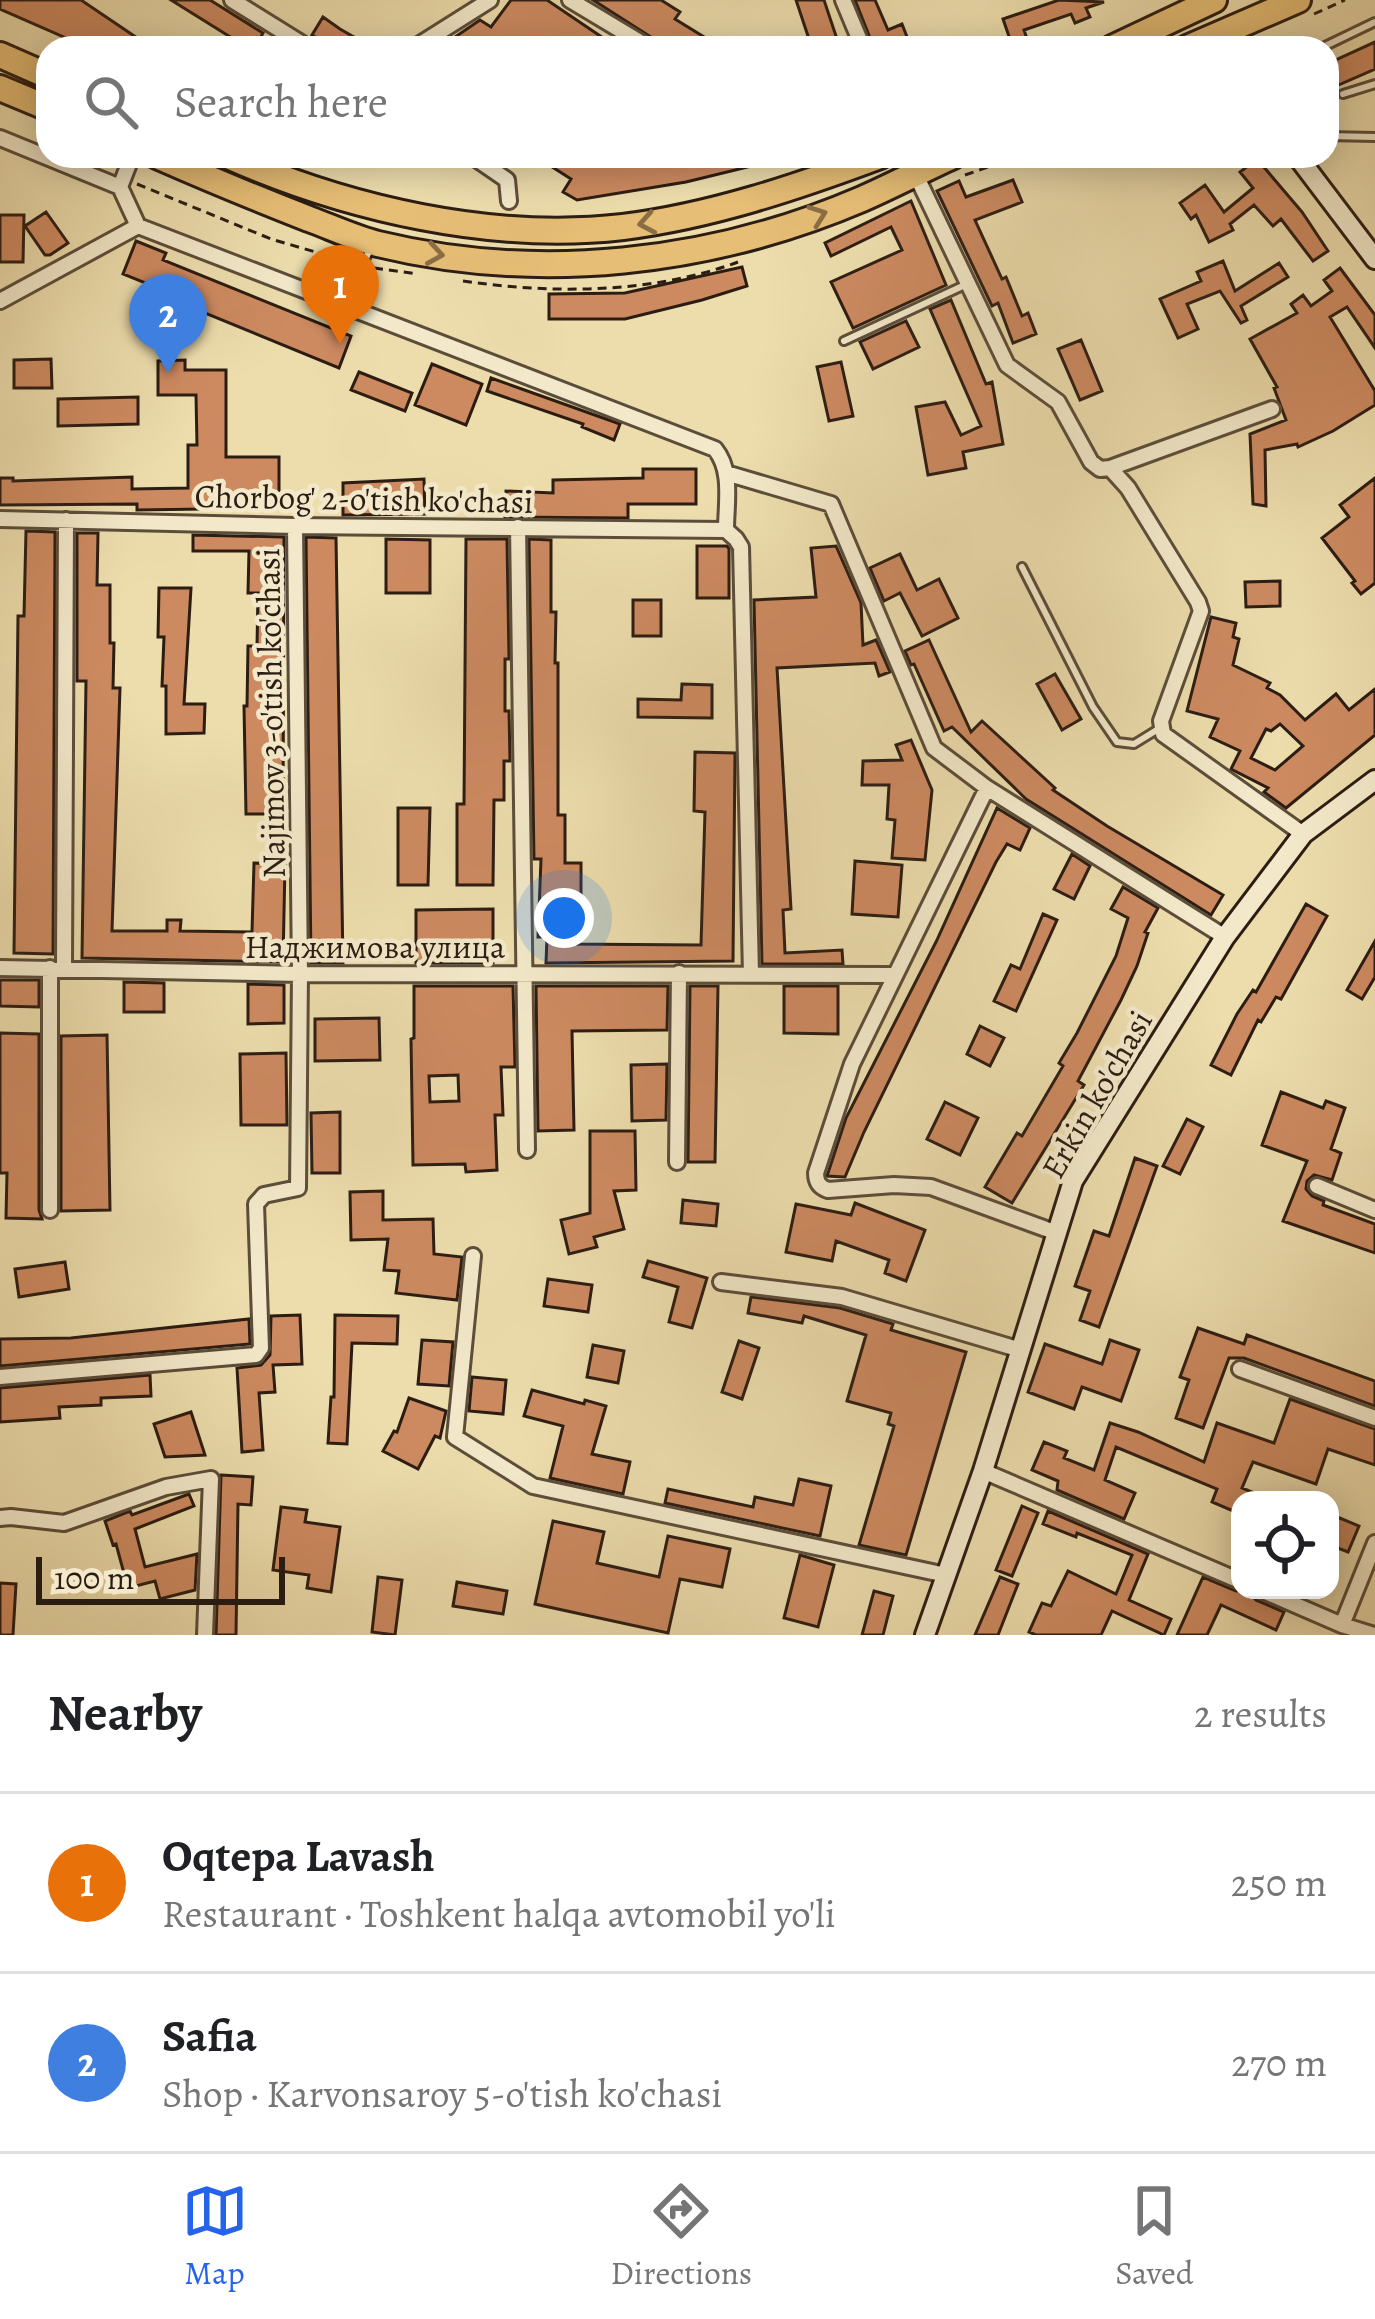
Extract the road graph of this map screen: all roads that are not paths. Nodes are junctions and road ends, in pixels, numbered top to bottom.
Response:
1 (232, 0) edge
2 (490, 0) edge
3 (570, 0) edge
4 (844, 0) edge
5 (1214, 0) edge
6 (1229, 0) edge
7 (1298, 0) edge
8 (1375, 22) edge
9 (290, 36) edge
10 (433, 36) edge
11 (630, 36) edge
12 (858, 36) edge
13 (1138, 36) edge
14 (1239, 36) edge
15 (1339, 39) edge
16 (0, 55) edge
17 (36, 71) edge
18 (36, 74) edge
19 (1375, 84) edge
20 (8, 91) edge
21 (1343, 94) dead end
22 (36, 103) edge
23 (1339, 136) edge
24 (1375, 137) edge
25 (0, 138) edge
26 (36, 153) edge
27 (73, 168) edge
28 (127, 168) edge
29 (184, 168) edge
30 (256, 168) edge
31 (490, 168) edge
32 (847, 168) edge
33 (926, 168) edge
34 (1306, 168) edge
35 (915, 173) junction
36 (120, 187) junction
37 (509, 201) joint
38 (139, 226) junction
39 (506, 229) junction
40 (374, 243) junction
41 (1375, 259) edge
42 (967, 284) junction
43 (0, 301) edge
44 (341, 304) junction
45 (844, 340) dead end
46 (1272, 409) dead end
47 (1110, 468) junction
48 (726, 472) junction
49 (0, 518) edge
50 (66, 520) junction
51 (295, 526) junction
52 (518, 527) junction
53 (727, 530) junction
54 (1022, 566) dead end
55 (1160, 728) junction
56 (1375, 780) edge
57 (987, 788) junction
58 (1303, 834) junction
59 (1225, 938) junction
60 (0, 968) edge
61 (57, 968) junction
62 (523, 973) junction
63 (679, 973) junction
64 (300, 974) junction
65 (751, 974) junction
66 (894, 975) junction
67 (526, 1150) dead end
68 (677, 1162) dead end
69 (1317, 1186) dead end
70 (50, 1210) dead end
71 (1375, 1210) edge
72 (1057, 1233) junction
73 (473, 1256) dead end
74 (721, 1282) dead end
75 (1021, 1350) junction
76 (1240, 1369) dead end
77 (0, 1377) edge
78 (1375, 1418) edge
79 (983, 1471) junction
80 (0, 1518) edge
81 (1375, 1543) edge
82 (946, 1575) junction
83 (1231, 1577) edge
84 (1282, 1599) edge
85 (1342, 1624) junction
86 (205, 1635) edge
87 (925, 1635) edge
88 (1374, 1635) edge

1 - 9 street
2 - 10 street
3 - 11 street
4 - 12 street
5 - 13 highway
6 - 14 highway
7 - 14 highway
8 - 15 lane
16 - 17 highway
18 - 20 highway
19 - 21 lane
20 - 22 highway
23 - 24 lane
25 - 26 street
27 - 36 street
28 - 36 street
29 - 40 highway
30 - 39 highway
31 - 37 street
32 -> 39 highway
33 - 35 highway
34 - 41 main road
40 -> 35 highway
35 - 42 street
36 - 38 street
37 - 39 lane
38 - 43 street
38 - 44 street
40 - 44 lane
42 - 45 lane
42 - 47 street
44 - 48 street
46 - 47 street
47 - 55 street
48 - 53 street
48 - 57 street
49 - 50 street, Chorbog' 2-o'tish ko'chasi
50 - 51 street, Chorbog' 2-o'tish ko'chasi
50 - 61 street
51 - 52 street, Chorbog' 2-o'tish ko'chasi
51 - 64 street, Najimov 3-o'tish ko'chasi
52 - 53 street, Chorbog' 2-o'tish ko'chasi
52 - 62 street
53 - 65 street
54 - 55 lane
55 - 58 street
56 - 58 main road, Erkin ko'chasi
57 - 59 street
57 - 66 street
58 - 59 main road, Erkin ko'chasi
59 - 72 main road, Erkin ko'chasi
60 - 61 street, Наджимова улица
61 - 64 street, Наджимова улица
61 - 70 street
62 - 63 street, Наджимова улица
62 - 64 street, Наджимова улица
62 - 67 street
63 - 65 street, Наджимова улица
63 - 68 street
64 - 77 street, Najimov 3-o'tish ko'chasi
65 - 66 street, Наджимова улица
66 - 72 street
69 - 71 street
72 - 75 main road, Erkin ko'chasi
73 - 82 street
74 - 75 street
75 - 79 main road, Erkin ko'chasi
76 - 78 street
79 - 82 main road, Erkin ko'chasi
79 - 83 street
80 - 86 street
81 - 85 street
82 - 87 main road, Erkin ko'chasi
84 - 85 street
85 - 88 street

